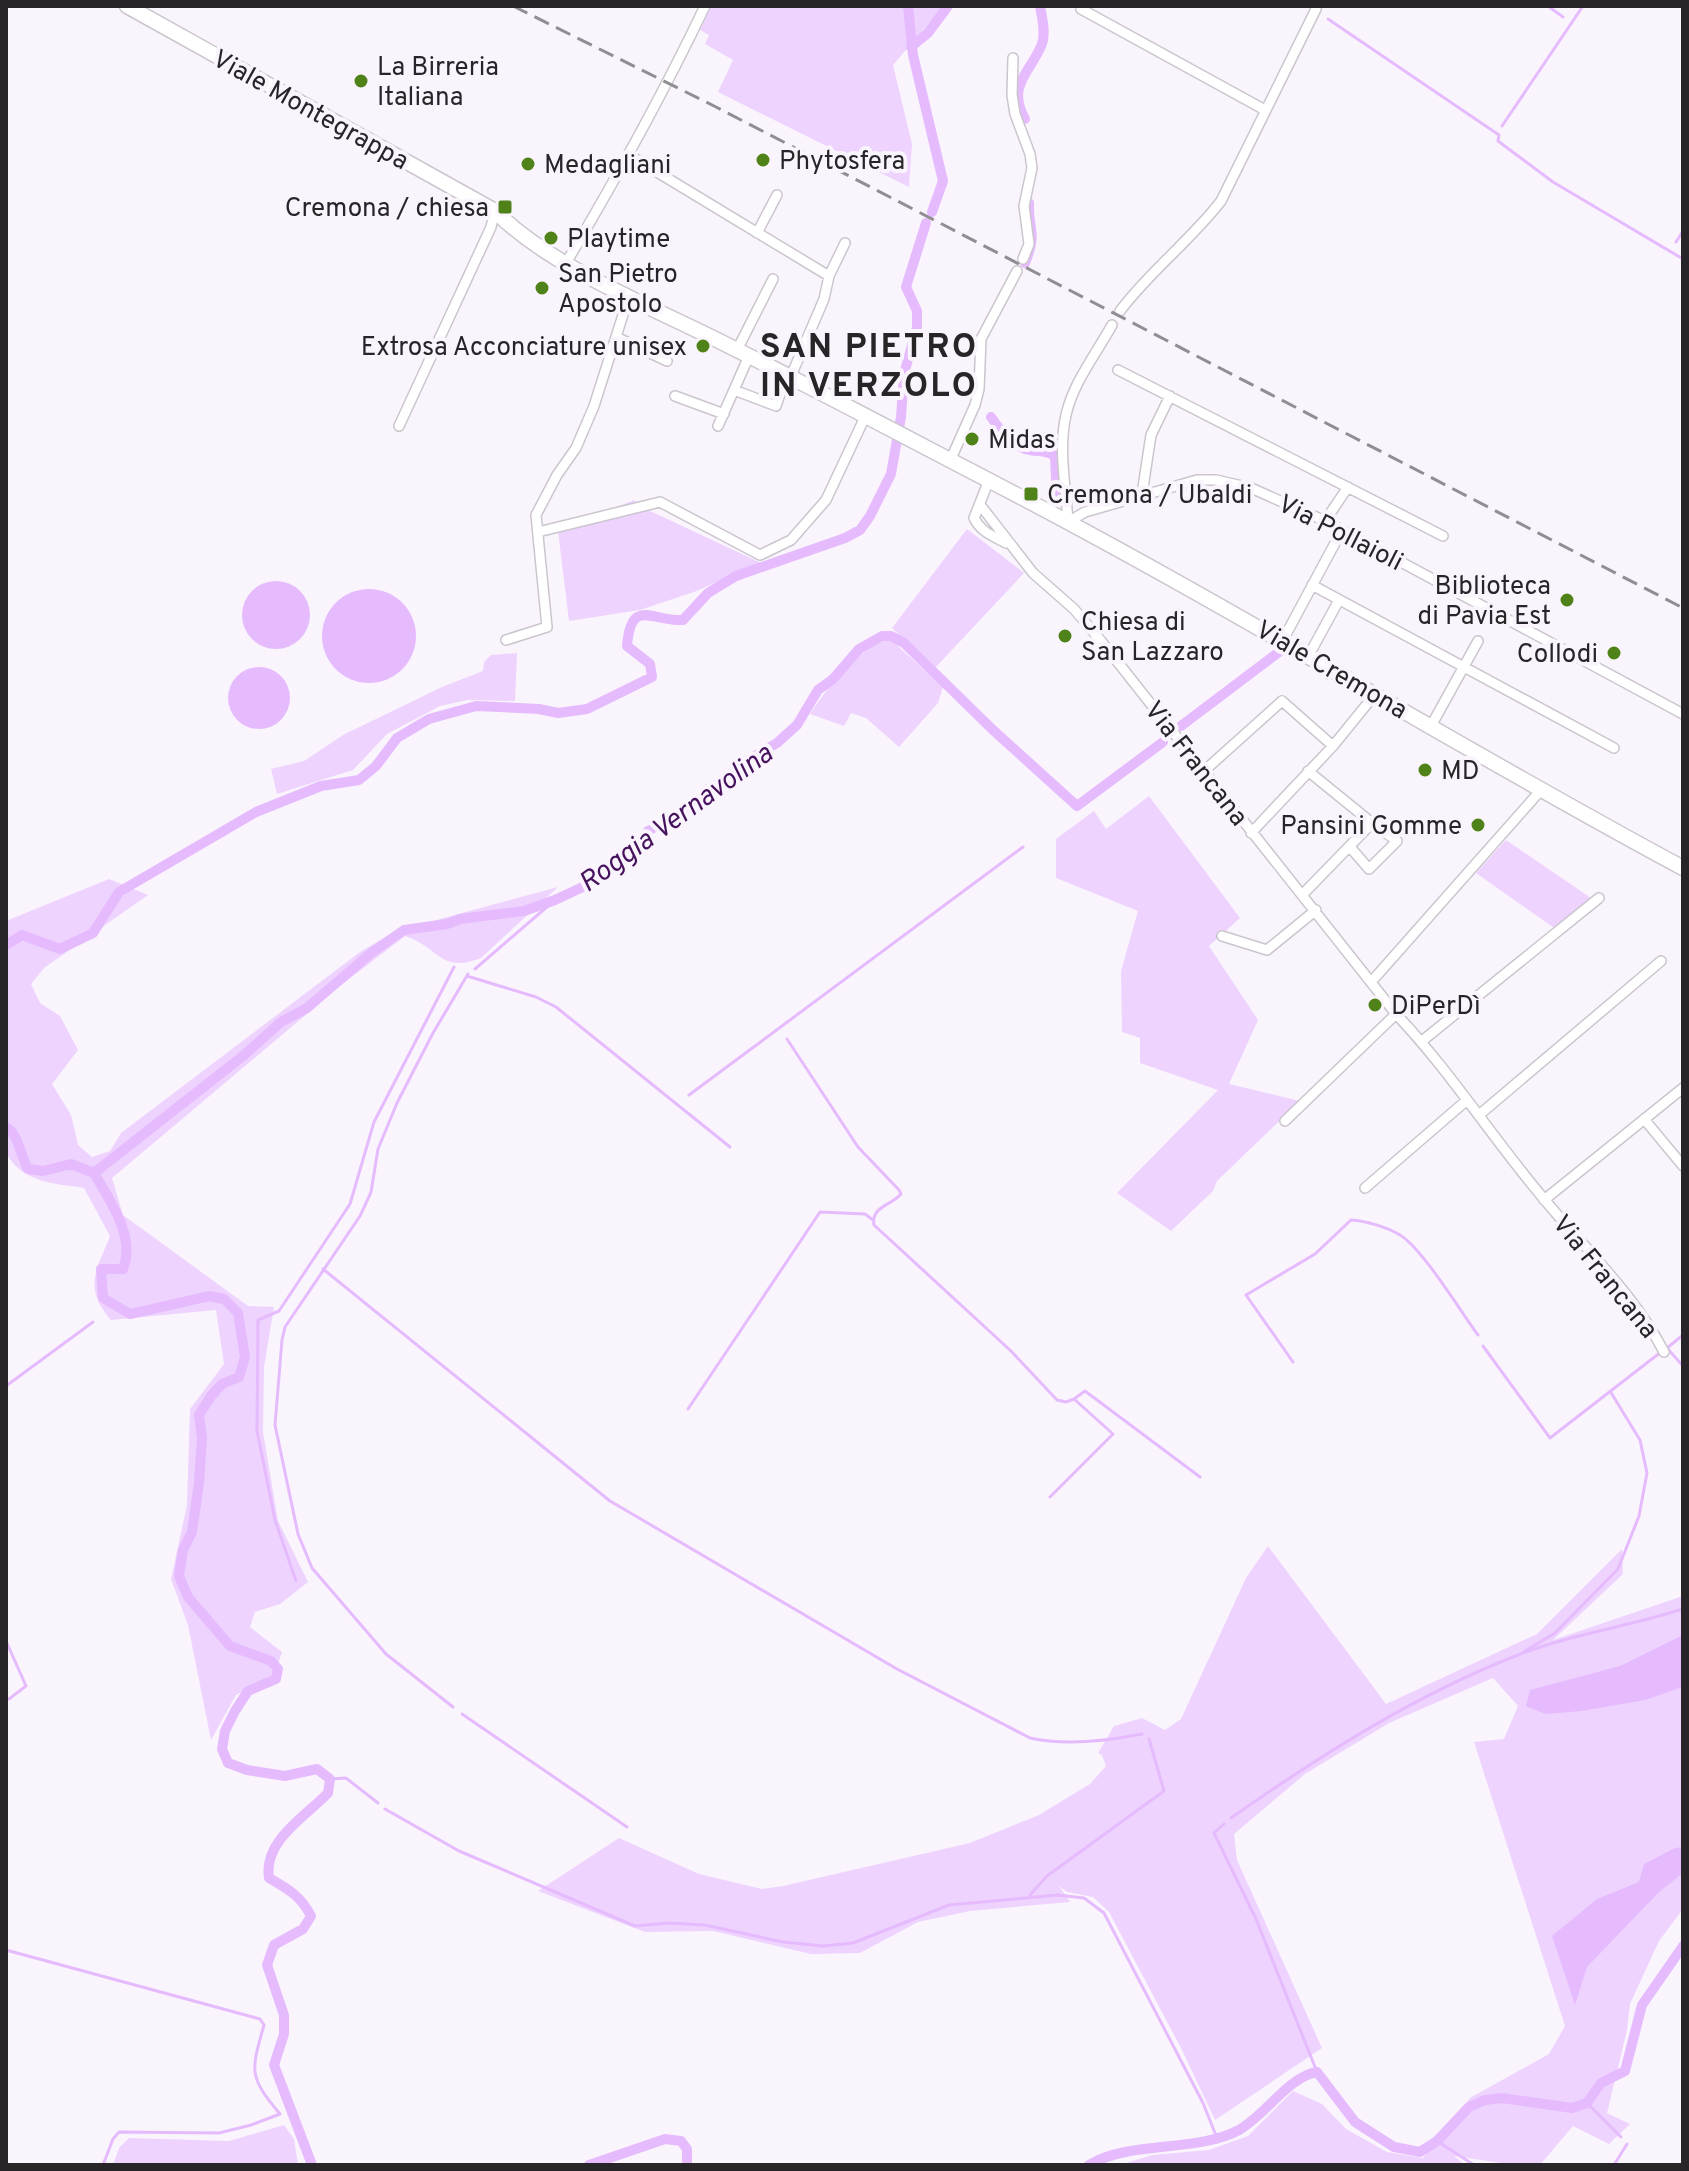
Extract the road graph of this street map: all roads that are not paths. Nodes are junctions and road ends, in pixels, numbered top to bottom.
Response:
1 (127, 6) edge
2 (705, 6) edge
3 (1315, 6) edge
4 (1081, 9) dead end
5 (1013, 58) dead end
6 (1265, 110) junction
7 (629, 155) junction
8 (777, 195) dead end
9 (495, 211) junction
10 (757, 233) junction
11 (845, 243) dead end
12 (1023, 259) dead end
13 (566, 263) junction
14 (1017, 271) dead end
15 (829, 276) junction
16 (773, 279) dead end
17 (629, 296) junction
18 (1120, 311) dead end
19 (1112, 325) dead end
20 (616, 337) junction
21 (743, 353) junction
22 (667, 361) dead end
23 (1118, 370) dead end
24 (789, 375) junction
25 (734, 390) junction
26 (675, 396) dead end
27 (1170, 396) junction
28 (724, 414) junction
29 (865, 417) junction
30 (399, 426) dead end
31 (718, 426) dead end
32 (950, 461) junction
33 (989, 480) junction
34 (1348, 487) junction
35 (1142, 494) junction
36 (981, 506) junction
37 (1325, 521) junction
38 (1068, 522) junction
39 (1342, 530) junction
40 (538, 532) junction
41 (1443, 536) dead end
42 (1012, 547) junction
43 (1312, 585) junction
44 (1339, 600) junction
45 (506, 640) dead end
46 (1283, 640) junction
47 (1478, 641) dead end
48 (1309, 655) junction
49 (1463, 666) junction
50 (1376, 693) junction
51 (1683, 714) edge
52 (1431, 726) junction
53 (1333, 746) junction
54 (1614, 748) dead end
55 (1204, 771) junction
56 (1308, 771) junction
57 (1541, 790) junction
58 (1372, 823) junction
59 (1251, 833) junction
60 (1350, 847) junction
61 (1683, 868) edge
62 (1304, 893) junction
63 (1599, 898) dead end
64 (1316, 910) junction
65 (1222, 936) dead end
66 (1661, 961) dead end
67 (1372, 981) junction
68 (1396, 1014) junction
69 (1422, 1041) junction
70 (1683, 1088) edge
71 (1467, 1100) junction
72 (1479, 1115) junction
73 (1644, 1119) junction
74 (1285, 1121) dead end
75 (1683, 1166) edge
76 (1365, 1188) dead end
77 (1544, 1200) junction
78 (1664, 1352) dead end

1 - 9 main road, Viale Montegrappa
2 - 7 street
3 - 6 street
4 - 6 street
5 - 12 street
6 - 18 street
7 - 10 street
7 - 13 street
8 - 10 street
9 - 13 main road, Viale Montegrappa
9 - 30 street
10 - 15 street
11 - 15 street
13 - 17 main road, Viale Montegrappa
14 - 32 street
15 - 24 street
16 - 21 street
17 - 20 street
17 - 21 main road, Viale Montegrappa
19 - 38 street
20 - 22 street
20 - 40 street
21 - 24 main road, Viale Cremona
21 - 25 street
23 - 27 street
24 - 25 street
24 - 29 main road, Viale Cremona
25 - 28 street
26 - 28 street
27 - 34 street
27 - 35 street
28 - 31 street
29 - 32 main road, Viale Cremona
29 - 40 street
32 - 33 main road, Viale Cremona
33 - 36 street, Via Francana
33 - 38 main road, Viale Cremona
34 - 37 street
34 - 41 street
35 - 37 street, Via Pollaioli
35 - 38 street, Via Pollaioli
36 - 42 street, Via Francana
36 - 42 street, Via Francana
37 - 39 street, Via Pollaioli
38 - 46 main road, Viale Cremona
39 - 43 street
39 - 51 street, Via Pollaioli
40 - 45 street
42 - 55 street, Via Francana
43 - 44 street
43 - 46 street
44 - 48 street
44 - 49 street
46 - 48 main road, Viale Cremona
47 - 49 street
48 - 50 main road, Viale Cremona
49 - 52 street
49 - 54 street
50 - 52 main road, Viale Cremona
50 - 53 street
52 - 57 main road, Viale Cremona
53 - 55 street
53 - 56 street
55 - 59 street, Via Francana
56 - 58 street
56 - 59 street
57 - 61 main road, Viale Cremona
57 - 67 street
58 - 60 street
58 - 60 street
59 - 62 street, Via Francana
60 - 62 street
62 - 64 street, Via Francana
63 - 69 street
64 - 65 street
64 - 67 street, Via Francana
66 - 72 street
67 - 68 street, Via Francana
68 - 69 street, Via Francana
68 - 74 street
69 - 71 street, Via Francana
70 - 73 street
71 - 72 street, Via Francana
71 - 76 street
72 - 77 street, Via Francana
73 - 75 street
73 - 77 street
77 - 78 street, Via Francana

